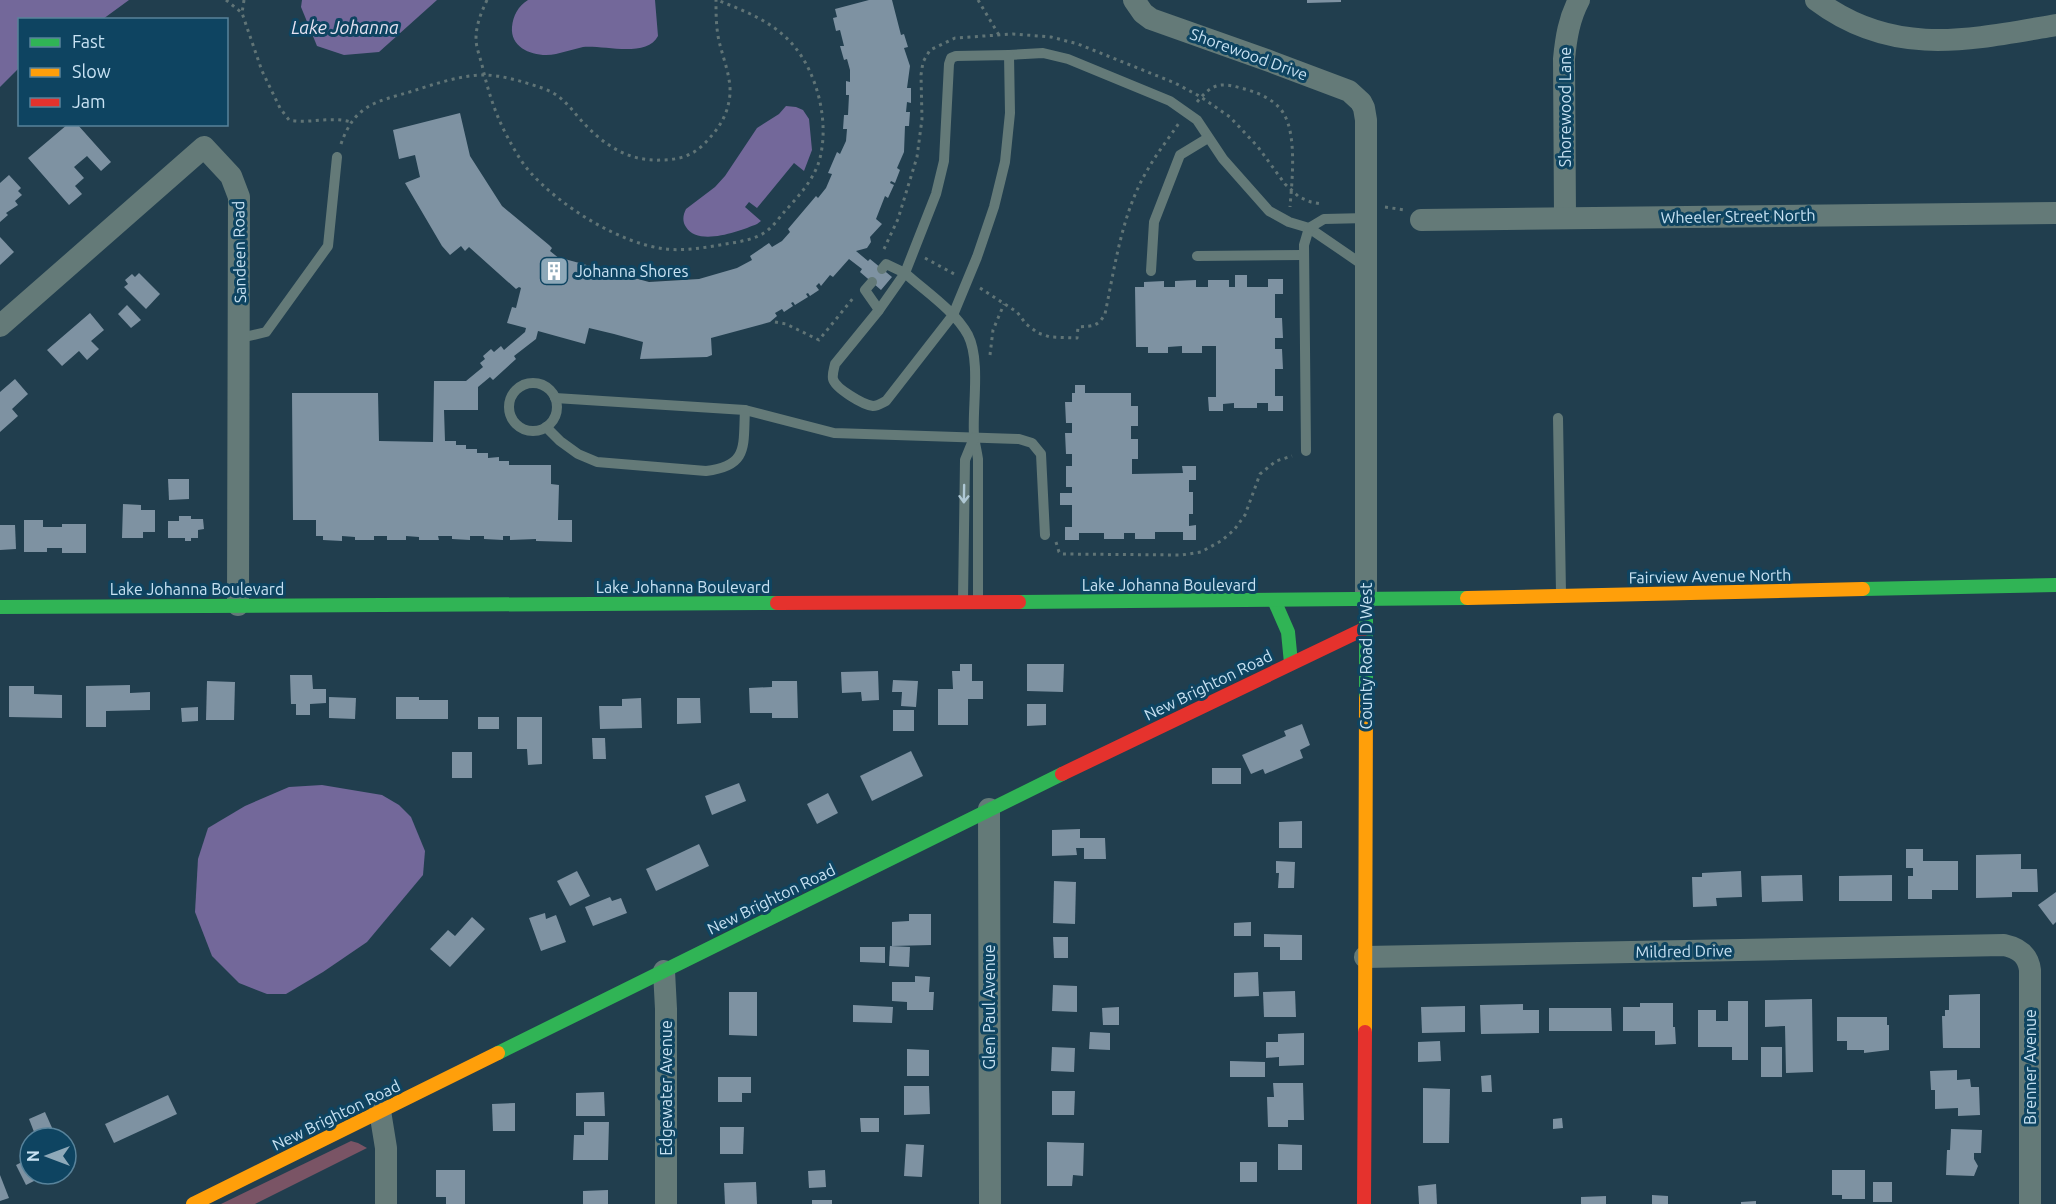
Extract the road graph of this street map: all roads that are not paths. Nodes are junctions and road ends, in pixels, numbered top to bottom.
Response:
1 (1134, 0) edge
2 (1579, 0) edge
3 (1815, 0) edge
4 (2056, 25) edge
5 (1010, 55) junction
6 (1364, 108) joint
7 (1209, 138) junction
8 (337, 157) road end
9 (2056, 213) edge
10 (1565, 217) junction
11 (1367, 218) junction
12 (1420, 220) dead end
13 (1309, 228) junction
14 (1303, 255) junction
15 (1197, 256) dead end
16 (1366, 267) junction
17 (882, 269) dead end
18 (1151, 271) dead end
19 (905, 273) junction
20 (872, 282) dead end
21 (879, 310) junction
22 (953, 315) junction
23 (0, 326) edge
24 (240, 338) junction
25 (555, 398) junction
26 (745, 410) junction
27 (1558, 418) dead end
28 (546, 427) junction
29 (974, 438) junction
30 (1306, 451) dead end
31 (1045, 533) road end
32 (2056, 585) edge
33 (1561, 596) junction
34 (1274, 600) junction
35 (1366, 600) junction
36 (962, 602) junction
37 (978, 602) junction
38 (238, 605) junction
39 (0, 607) edge
40 (1366, 628) junction
41 (1291, 663) junction
42 (989, 809) junction
43 (2004, 945) joint
44 (1365, 957) junction
45 (664, 971) junction
46 (380, 1112) junction
47 (193, 1204) edge
48 (386, 1204) edge
49 (666, 1204) edge
50 (990, 1204) edge
51 (1364, 1204) edge
52 (2030, 1204) edge

1 - 6 street, Shorewood Drive
2 - 10 street, Shorewood Lane
3 - 4 street
5 - 7 lane
5 - 19 lane
5 - 22 lane
6 - 11 street, County Road D West
7 - 13 lane
7 - 18 lane
8 - 24 lane
9 - 10 street, Wheeler Street North
10 - 12 street, Wheeler Street North
11 - 13 lane
11 - 16 street, County Road D West
13 - 14 lane
13 - 16 lane
14 - 15 lane
14 - 30 lane
16 - 35 street, County Road D West
17 - 19 lane
19 - 21 lane
19 - 22 lane
20 - 21 lane
21 - 22 lane
22 - 29 lane
23 - 24 street, Sandeen Road
24 - 38 street, Sandeen Road
25 - 26 lane
25 - 28 lane
25 - 28 lane
26 - 28 lane
26 - 29 lane
27 - 33 lane
29 - 31 lane
29 -> 36 lane
29 - 37 lane
32 - 33 street, Fairview Avenue North
33 - 35 street, Fairview Avenue North
34 - 35 street, Lake Johanna Boulevard
34 - 37 street, Lake Johanna Boulevard
34 - 41 street
35 - 40 street, County Road D West
36 - 37 street, Lake Johanna Boulevard
36 - 38 street, Lake Johanna Boulevard
38 - 39 street, Lake Johanna Boulevard
40 - 41 street, New Brighton Road
40 - 44 street, County Road D West
41 - 42 street, New Brighton Road
42 - 45 street, New Brighton Road
42 - 50 street, Glen Paul Avenue
43 - 44 street, Mildred Drive
43 - 52 street, Brenner Avenue
44 - 51 street, County Road D West
45 - 46 street, New Brighton Road
45 - 49 street, Edgewater Avenue
46 - 47 street, New Brighton Road
46 - 48 street

